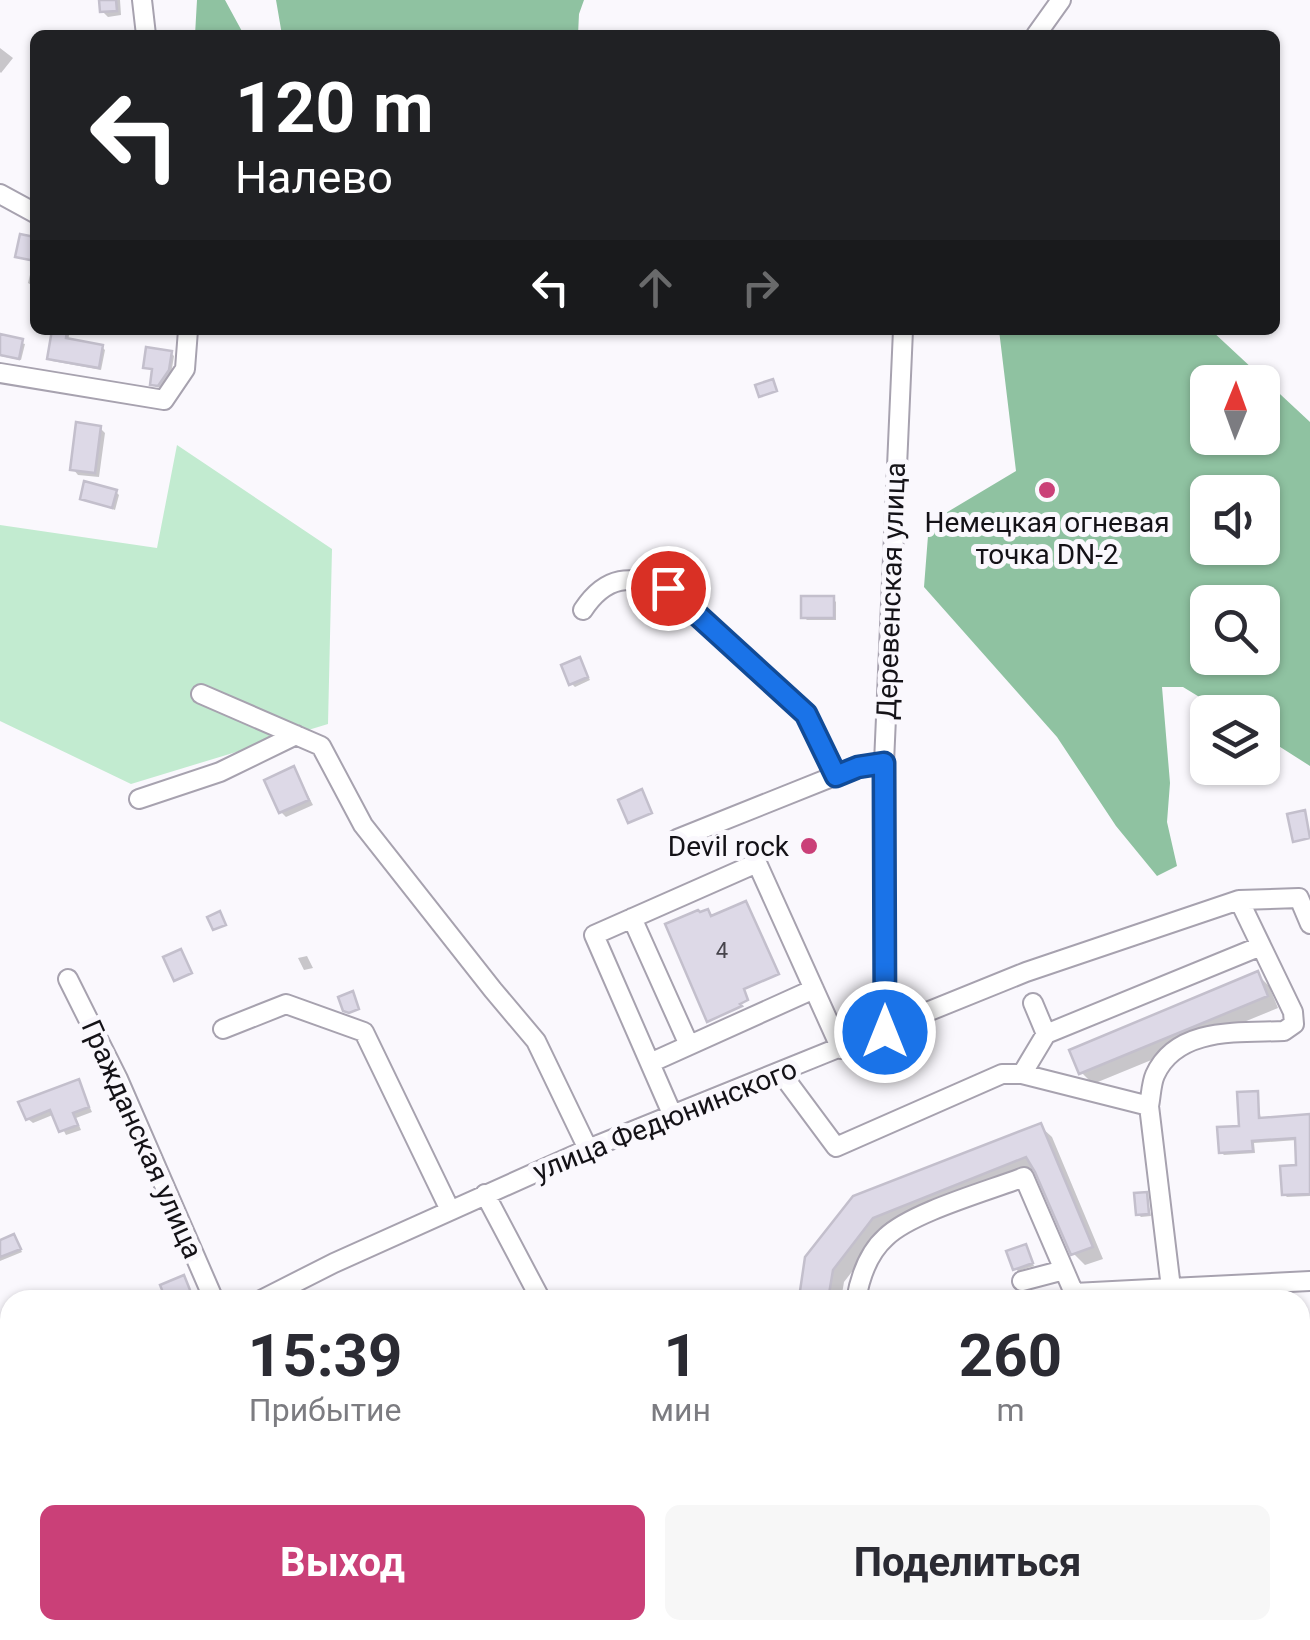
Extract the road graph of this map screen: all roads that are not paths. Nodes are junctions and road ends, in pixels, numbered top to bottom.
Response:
1 (142, 0) edge
2 (1062, 0) edge
3 (145, 30) edge
4 (1040, 30) edge
5 (0, 194) edge
6 (30, 210) edge
7 (188, 335) edge
8 (903, 335) edge
9 (0, 373) edge
10 (583, 610) dead end
11 (201, 694) dead end
12 (296, 735) junction
13 (884, 763) junction
14 (836, 776) junction
15 (139, 799) dead end
16 (676, 839) dead end
17 (1238, 900) junction
18 (632, 918) junction
19 (1310, 924) edge
20 (1261, 946) junction
21 (68, 979) dead end
22 (814, 989) junction
23 (1033, 1003) dead end
24 (222, 1029) dead end
25 (885, 1032) junction
26 (1046, 1034) junction
27 (689, 1045) junction
28 (841, 1049) junction
29 (650, 1063) junction
30 (781, 1073) junction
31 (1022, 1074) junction
32 (1149, 1106) junction
33 (673, 1116) junction
34 (588, 1150) junction
35 (485, 1194) junction
36 (450, 1210) junction
37 (1064, 1270) junction
38 (1022, 1281) dead end
39 (1310, 1281) edge
40 (1170, 1288) junction
41 (210, 1290) edge
42 (282, 1290) edge
43 (536, 1290) edge
44 (858, 1290) edge
45 (1070, 1290) edge
46 (1148, 1290) edge
47 (1225, 1290) edge
48 (1259, 1290) edge

1 - 3 street
2 - 4 street
5 - 6 street
7 - 9 street
8 - 13 street, Деревенская улица
10 - 14 street
11 - 12 street
12 - 15 street
12 - 34 street
13 - 14 street
13 - 25 street, Деревенская улица
14 - 16 street
17 - 19 street, улица Федюнинского
17 - 20 street
17 - 25 street, улица Федюнинского
18 - 22 street
18 - 27 street
18 - 29 street
20 - 26 street
20 - 32 street
21 - 41 street, Гражданская улица
22 - 27 street
22 - 28 street
23 - 26 street
24 - 36 street
25 - 28 street, улица Федюнинского
26 - 31 street
27 - 29 street
28 - 30 street, улица Федюнинского
29 - 33 street
30 - 31 street
30 - 33 street, улица Федюнинского
31 - 32 street
32 - 40 street
33 - 34 street, улица Федюнинского
34 - 35 street, улица Федюнинского
35 - 36 street, улица Федюнинского
35 - 43 street
36 - 42 street, улица Федюнинского
37 - 38 street
37 - 44 street
37 - 45 street
39 - 48 street
40 - 46 street
40 - 47 street

